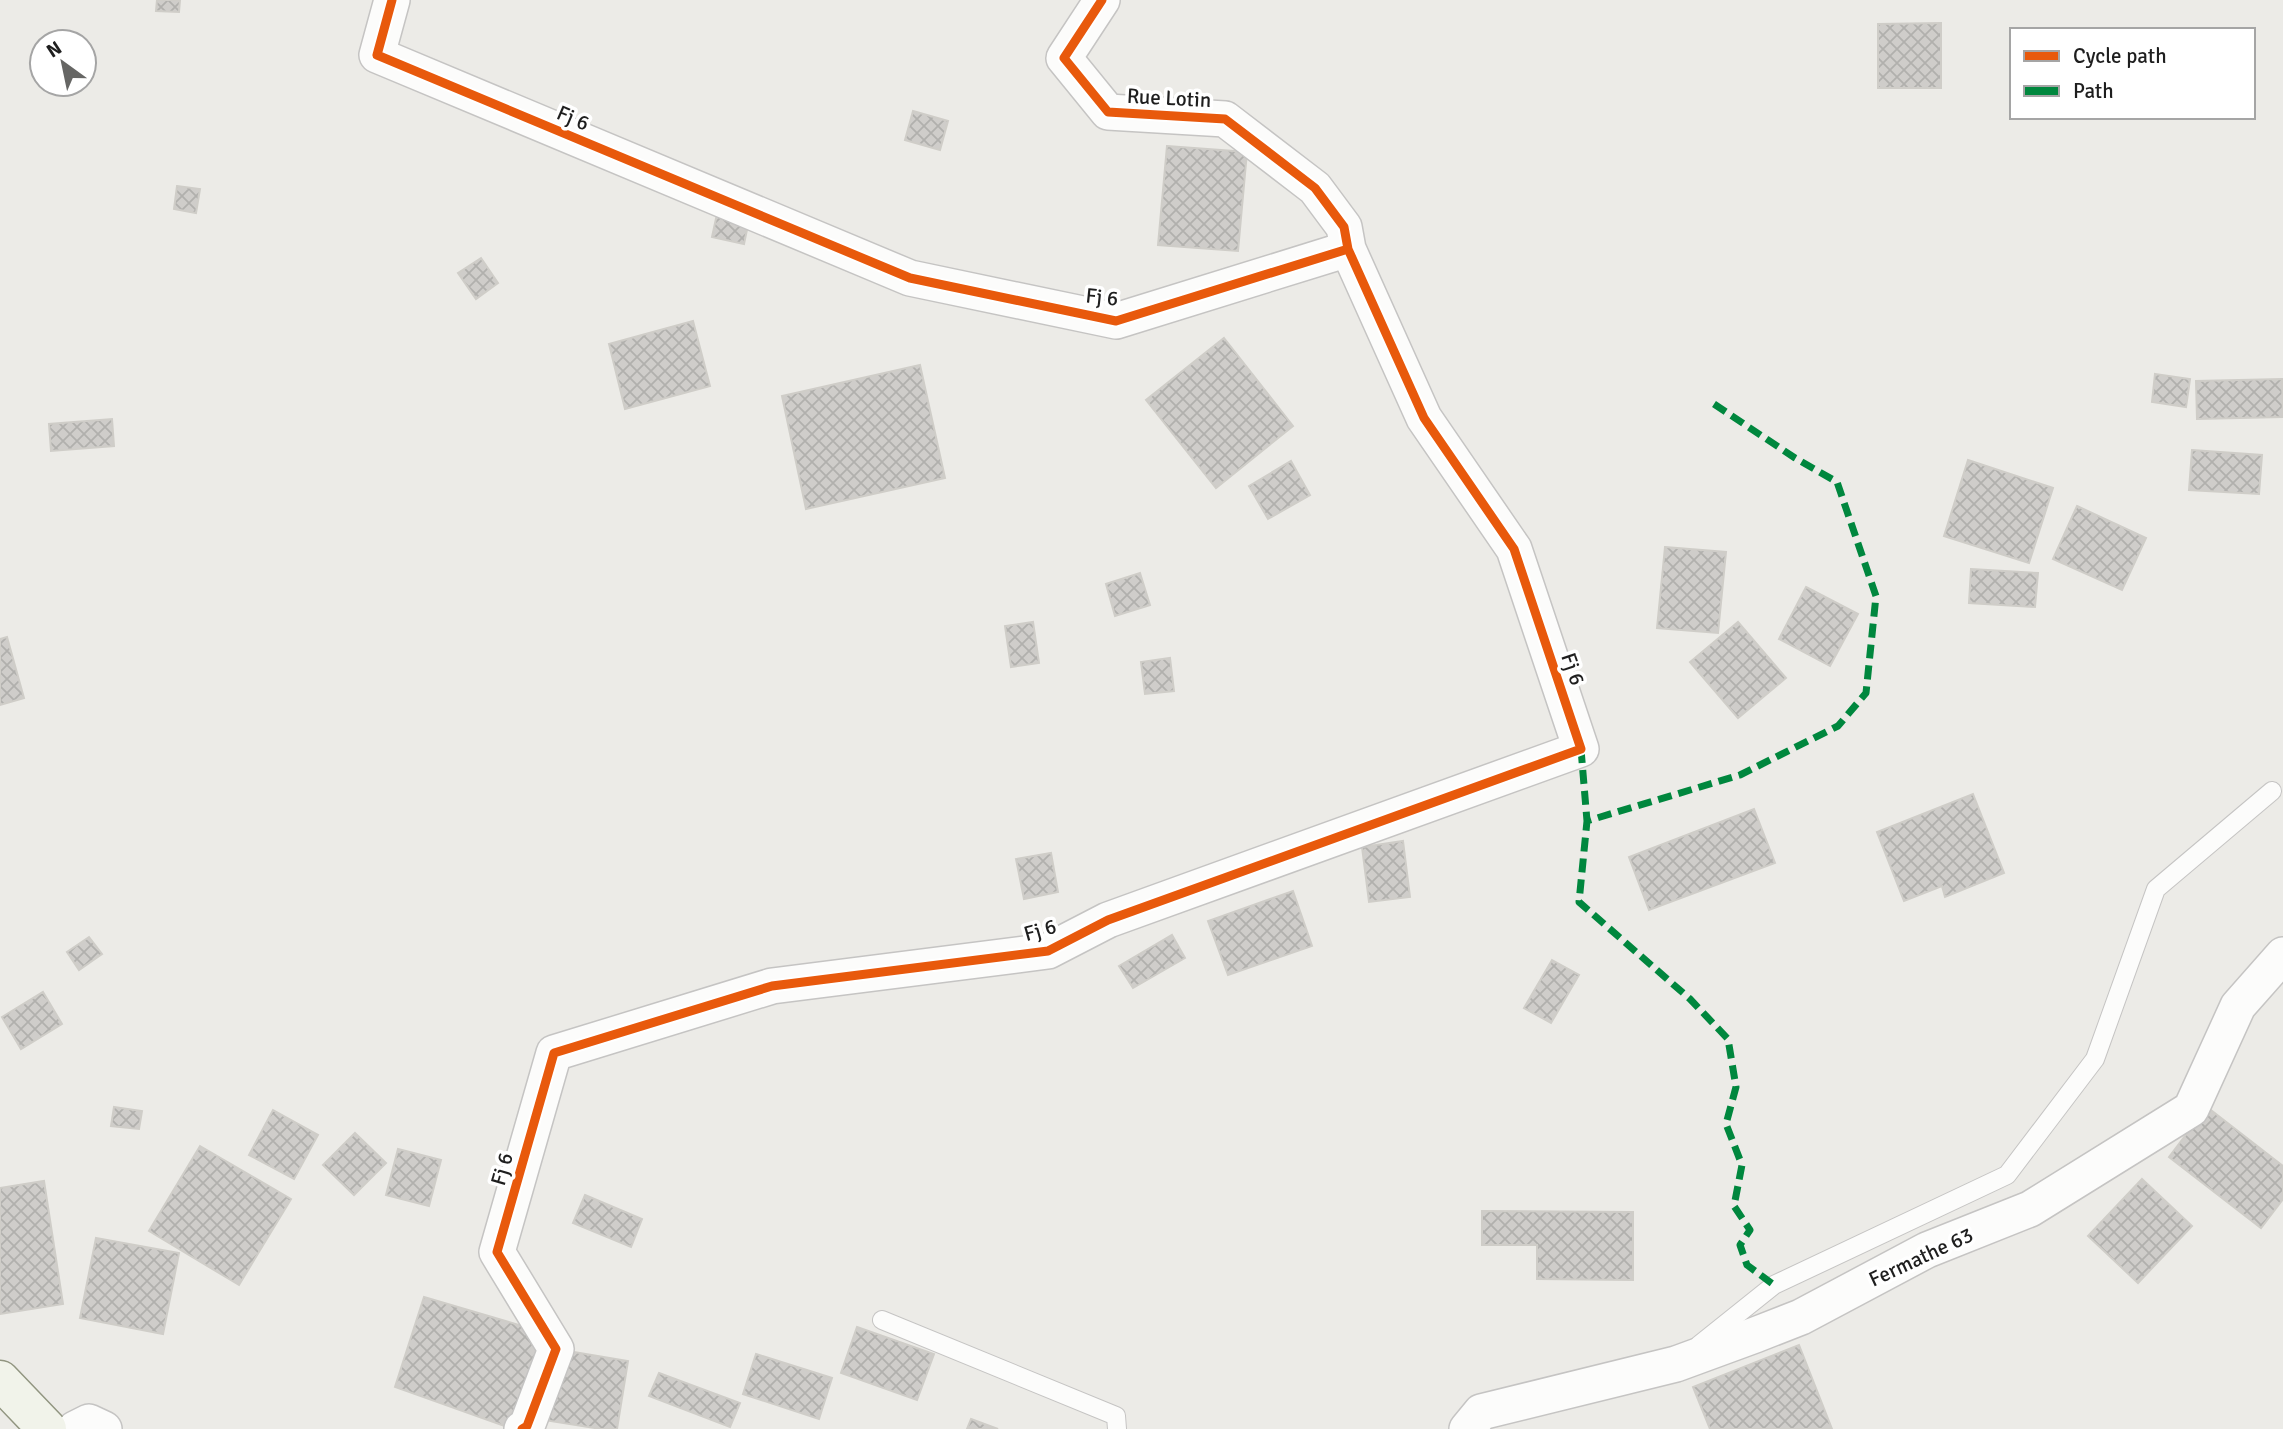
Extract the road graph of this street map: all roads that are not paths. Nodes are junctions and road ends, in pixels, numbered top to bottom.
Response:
1 (392, 0) edge
2 (1102, 0) edge
3 (1348, 249) junction
4 (2273, 790) dead end
5 (2283, 955) edge
6 (882, 1320) dead end
7 (1675, 1364) junction
8 (0, 1380) edge
9 (47, 1429) edge
10 (75, 1429) edge
11 (104, 1429) edge
12 (522, 1429) edge
13 (1117, 1429) edge
14 (1467, 1429) edge

1 - 3 street, Fj 6
2 - 3 street, Rue Lotin
3 - 12 street, Fj 6
4 - 7 lane
5 - 7 street, Fermathe 63
6 - 13 lane
7 - 14 street, Fermathe 63
8 - 9 main road
10 - 11 street

